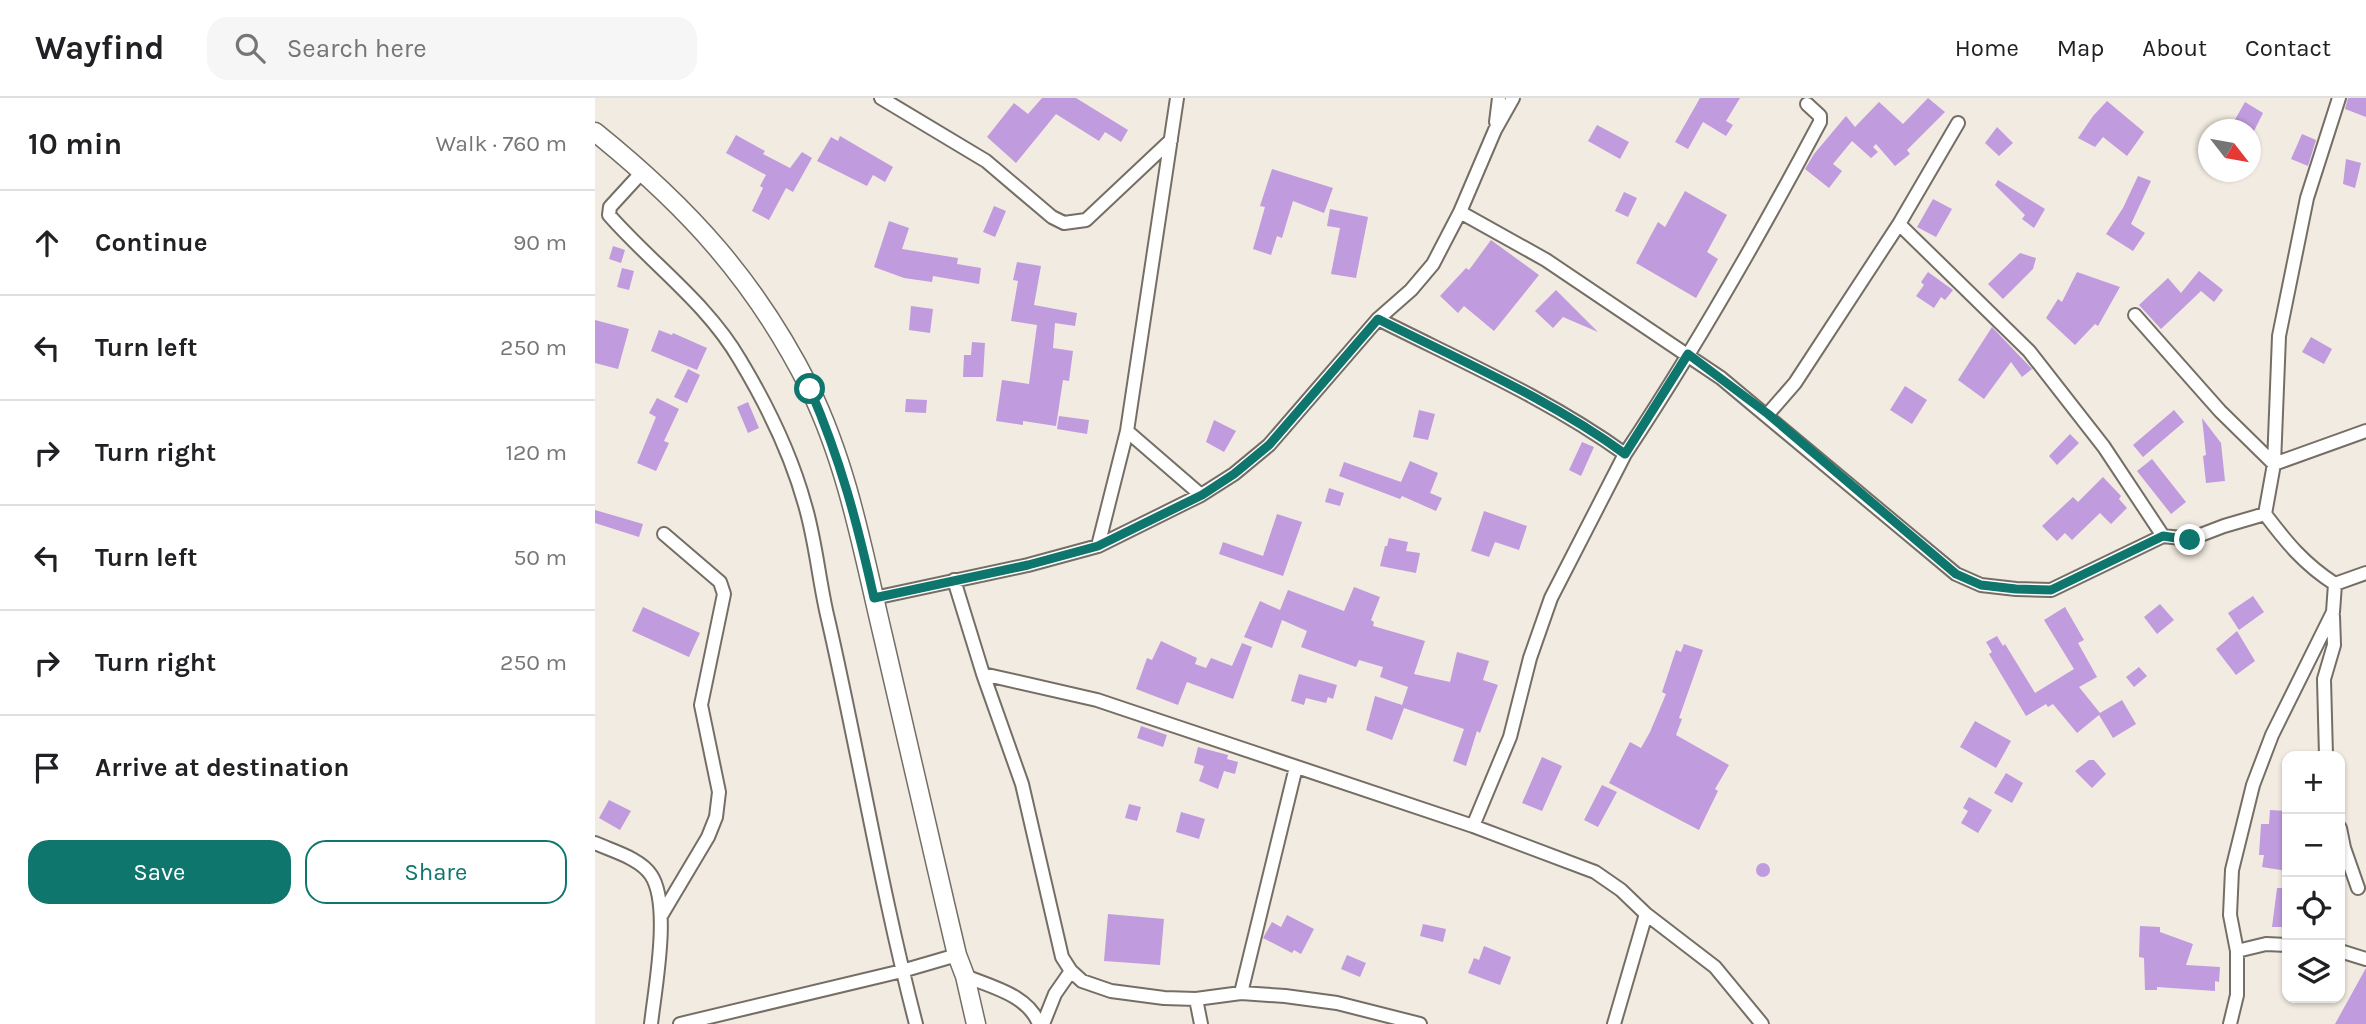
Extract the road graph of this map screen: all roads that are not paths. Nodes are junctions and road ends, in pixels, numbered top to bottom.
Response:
1 (881, 98) edge
2 (1177, 98) edge
3 (1499, 98) edge
4 (1513, 98) edge
5 (2339, 98) edge
6 (1806, 100) edge
7 (1958, 123) dead end
8 (1495, 130) junction
9 (595, 132) edge
10 (1171, 140) junction
11 (643, 171) junction
12 (1460, 212) junction
13 (1899, 224) junction
14 (2135, 315) dead end
15 (1378, 319) junction
16 (1688, 354) junction
17 (1768, 414) junction
18 (1127, 431) junction
19 (2366, 431) edge
20 (1625, 454) junction
21 (2274, 464) junction
22 (1202, 495) junction
23 (2265, 514) junction
24 (664, 534) dead end
25 (2163, 536) junction
26 (1098, 546) junction
27 (2366, 573) edge
28 (954, 580) junction
29 (2335, 584) junction
30 (874, 598) junction
31 (2333, 612) junction
32 (983, 674) junction
33 (2326, 751) edge
34 (1296, 767) junction
35 (1473, 826) junction
36 (595, 843) edge
37 (2345, 851) edge
38 (2358, 888) dead end
39 (1646, 914) junction
40 (661, 916) junction
41 (2282, 945) edge
42 (2237, 951) junction
43 (2345, 953) edge
44 (957, 955) junction
45 (2366, 959) edge
46 (902, 971) junction
47 (1071, 971) junction
48 (965, 976) junction
49 (1241, 993) junction
50 (1196, 999) junction
51 (651, 1024) edge
52 (680, 1024) edge
53 (916, 1024) edge
54 (976, 1024) edge
55 (1041, 1024) edge
56 (1201, 1024) edge
57 (1420, 1024) edge
58 (1614, 1024) edge
59 (1762, 1024) edge
60 (2230, 1024) edge

1 - 10 street
2 - 10 street
3 - 8 street
4 - 8 street
5 - 21 street
6 - 16 street
7 - 13 street
8 - 12 street
9 - 11 main road
10 - 18 street
11 - 30 main road
11 - 46 street
12 - 15 street
12 - 16 street
13 - 17 street
13 - 25 street
14 - 21 street
15 - 20 street
15 - 22 street
16 - 17 street
16 - 20 street
17 - 25 street
18 - 22 street
18 - 26 street
19 - 21 street
20 - 35 street
21 - 23 street
22 - 26 street
23 - 25 street
23 - 29 street
24 - 40 street
26 - 28 street
27 - 29 street
28 - 30 street
28 - 32 street
29 - 31 street
30 - 44 main road
31 - 33 street
31 - 42 street
32 - 34 street
32 - 47 street
34 - 35 street
34 - 49 street
35 - 39 street
36 - 40 street
37 - 38 street
39 - 58 street
39 - 59 street
40 - 51 street
41 - 42 street
42 - 60 street
43 - 45 street
44 - 46 street
44 - 48 main road
46 - 52 street
46 - 53 street
47 - 50 street
47 - 55 street
48 - 54 main road
48 - 55 street
49 - 50 street
49 - 57 street
50 - 56 street

